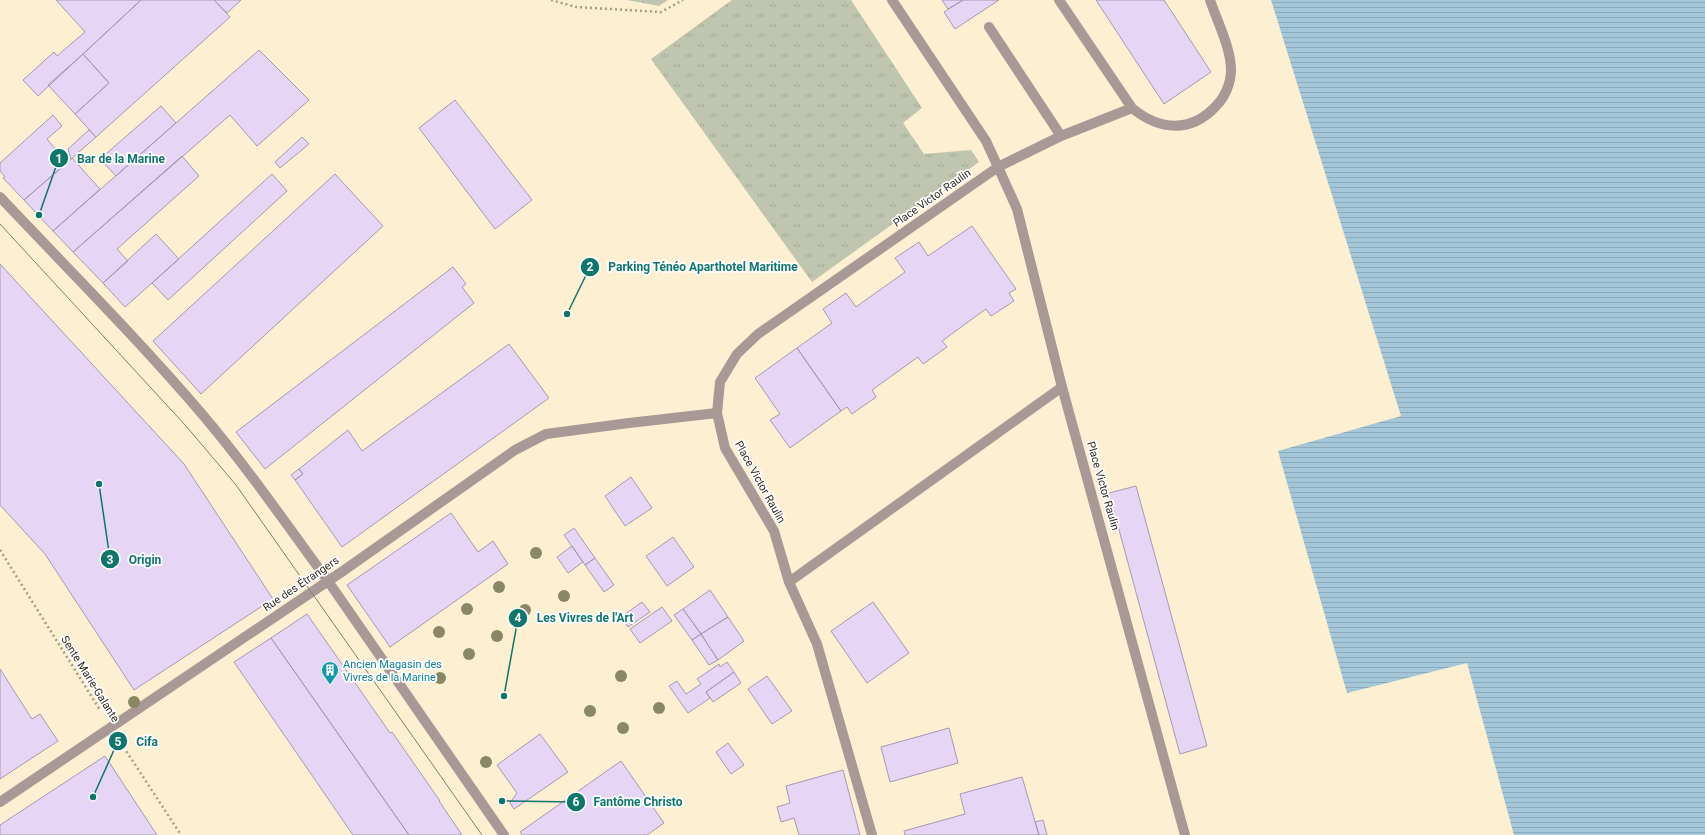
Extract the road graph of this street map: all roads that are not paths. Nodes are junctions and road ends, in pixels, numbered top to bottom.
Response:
1 (892, 0) edge
2 (1060, 0) edge
3 (1210, 0) edge
4 (989, 27) dead end
5 (1132, 108) junction
6 (1061, 136) junction
7 (998, 167) junction
8 (0, 197) edge
9 (1062, 387) junction
10 (717, 413) junction
11 (328, 581) junction
12 (789, 582) junction
13 (0, 802) edge
14 (504, 835) edge
15 (872, 835) edge
16 (1185, 835) edge

1 - 7 street
2 - 5 street
3 - 5 street
4 - 6 street
5 - 6 street
6 - 7 street
7 - 9 street, Place Victor Raulin
7 - 10 street, Place Victor Raulin
8 - 11 street
9 - 12 street
9 - 16 street, Place Victor Raulin
10 - 11 street, Rue des Étrangers
10 - 12 street, Place Victor Raulin
11 - 13 street, Rue des Étrangers
11 - 14 street
12 - 15 street, Place Victor Raulin

